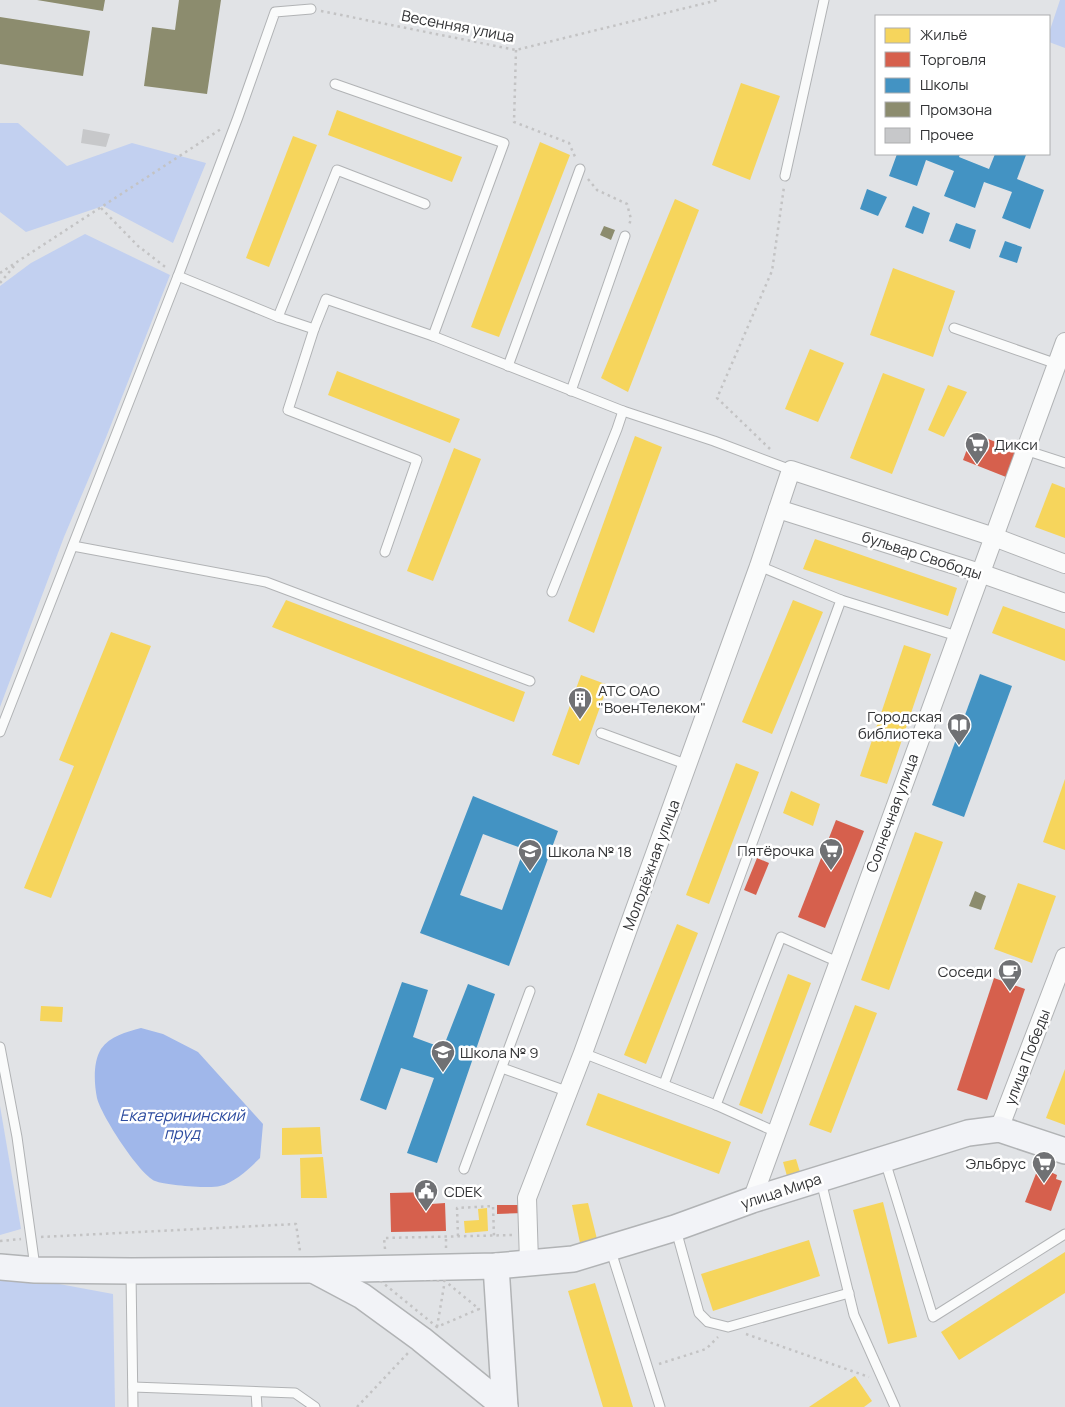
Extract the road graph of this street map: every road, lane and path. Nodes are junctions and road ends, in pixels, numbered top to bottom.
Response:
1 (718, 0) edge
2 (824, 0) edge
3 (311, 8) joint
4 (516, 50) junction
5 (335, 84) dead end
6 (238, 117) junction
7 (580, 169) junction
8 (785, 176) joint
9 (425, 204) dead end
10 (101, 208) junction
11 (625, 236) joint
12 (17, 263) junction
13 (0, 273) edge
14 (178, 276) junction
15 (0, 283) edge
16 (278, 317) junction
17 (954, 328) dead end
18 (314, 329) junction
19 (433, 336) junction
20 (1065, 342) edge
21 (1057, 364) junction
22 (508, 366) junction
23 (571, 391) junction
24 (623, 411) junction
25 (1025, 450) junction
26 (1065, 463) edge
27 (791, 470) junction
28 (778, 509) junction
29 (994, 537) junction
30 (73, 546) junction
31 (385, 552) dead end
32 (1065, 564) edge
33 (759, 566) junction
34 (980, 573) junction
35 (552, 592) dead end
36 (841, 600) junction
37 (1065, 603) edge
38 (957, 636) junction
39 (530, 681) dead end
40 (0, 732) edge
41 (601, 733) dead end
42 (688, 765) junction
43 (1065, 957) edge
44 (838, 962) junction
45 (530, 991) dead end
46 (0, 1047) edge
47 (583, 1053) junction
48 (502, 1068) junction
49 (664, 1084) junction
50 (569, 1092) junction
51 (716, 1105) junction
52 (999, 1129) junction
53 (776, 1132) junction
54 (1065, 1151) edge
55 (884, 1158) junction
56 (464, 1169) dead end
57 (820, 1178) junction
58 (752, 1200) junction
59 (675, 1228) junction
60 (1065, 1234) edge
61 (528, 1235) junction
62 (458, 1236) junction
63 (494, 1236) junction
64 (31, 1238) junction
65 (0, 1241) edge
66 (610, 1248) junction
67 (385, 1254) dead end
68 (529, 1262) junction
69 (307, 1264) junction
70 (496, 1266) junction
71 (0, 1267) edge
72 (35, 1270) junction
73 (132, 1271) junction
74 (445, 1281) junction
75 (848, 1293) junction
76 (728, 1327) junction
77 (429, 1333) junction
78 (648, 1367) junction
79 (884, 1383) junction
80 (133, 1387) junction
81 (256, 1392) junction
82 (133, 1407) edge
83 (257, 1407) edge
84 (314, 1407) edge
85 (357, 1407) edge
86 (505, 1407) edge
87 (660, 1407) edge
88 (895, 1407) edge

1 - 4 path, Весенняя улица
2 - 8 lane
3 - 4 path, Весенняя улица
3 - 6 lane
4 - 7 path
5 - 19 lane
6 - 10 path
6 - 14 lane
7 - 11 path
7 - 22 lane
8 - 27 path
9 - 16 lane
10 - 12 path
10 - 14 path
11 - 23 lane
12 - 13 path
12 - 15 path
14 - 16 lane
14 - 30 lane
16 - 18 lane
17 - 21 lane
18 - 19 lane
18 - 31 lane
19 - 22 lane
20 - 21 street, Солнечная улица
21 - 25 street, Солнечная улица
22 - 23 lane
23 - 24 lane
24 - 27 lane
24 - 35 lane
25 - 26 lane
25 - 29 street, Солнечная улица
27 - 28 street, Молодёжная улица
27 - 29 street
28 - 33 street, Молодёжная улица
28 - 34 street, бульвар Свободы
29 - 32 street
29 - 34 street, Солнечная улица
30 - 39 lane
30 - 40 lane
33 - 36 lane
33 - 42 street, Молодёжная улица
34 - 37 street, бульвар Свободы
34 - 38 street, Солнечная улица
36 - 38 lane
36 - 49 lane
38 - 44 street, Солнечная улица
41 - 42 lane
42 - 47 street, Молодёжная улица
43 - 52 street, улица Победы
44 - 51 lane
44 - 53 street, Солнечная улица
45 - 48 lane
46 - 64 lane
47 - 49 lane
47 - 50 street, Молодёжная улица
48 - 50 lane
48 - 56 lane
49 - 51 lane
50 - 61 street, Молодёжная улица
51 - 53 lane
52 - 54 street, улица Мира
52 - 55 street, улица Мира
53 - 58 street, Солнечная улица
55 - 57 street, улица Мира
55 - 60 lane
57 - 58 street, улица Мира
57 - 75 lane
58 - 59 street, улица Мира
59 - 66 street, улица Мира
59 - 76 lane
61 - 63 path
61 - 68 street, Молодёжная улица
62 - 63 path
62 - 63 path
62 - 67 path
64 - 65 path
64 - 69 path
64 - 72 lane
66 - 68 street, улица Мира
66 - 78 lane
68 - 70 street, улица Мира
69 - 70 street, улица Мира
69 - 73 street, улица Мира
69 - 77 street
70 - 86 street
71 - 72 street, улица Мира
72 - 73 street, улица Мира
73 - 80 lane
74 - 77 path
74 - 77 path
74 - 77 path
75 - 76 lane
75 - 79 lane
76 - 78 path
76 - 79 path
77 - 85 path
77 - 86 street
78 - 87 lane
79 - 88 lane
80 - 81 lane
80 - 82 lane
81 - 83 lane
81 - 84 lane

